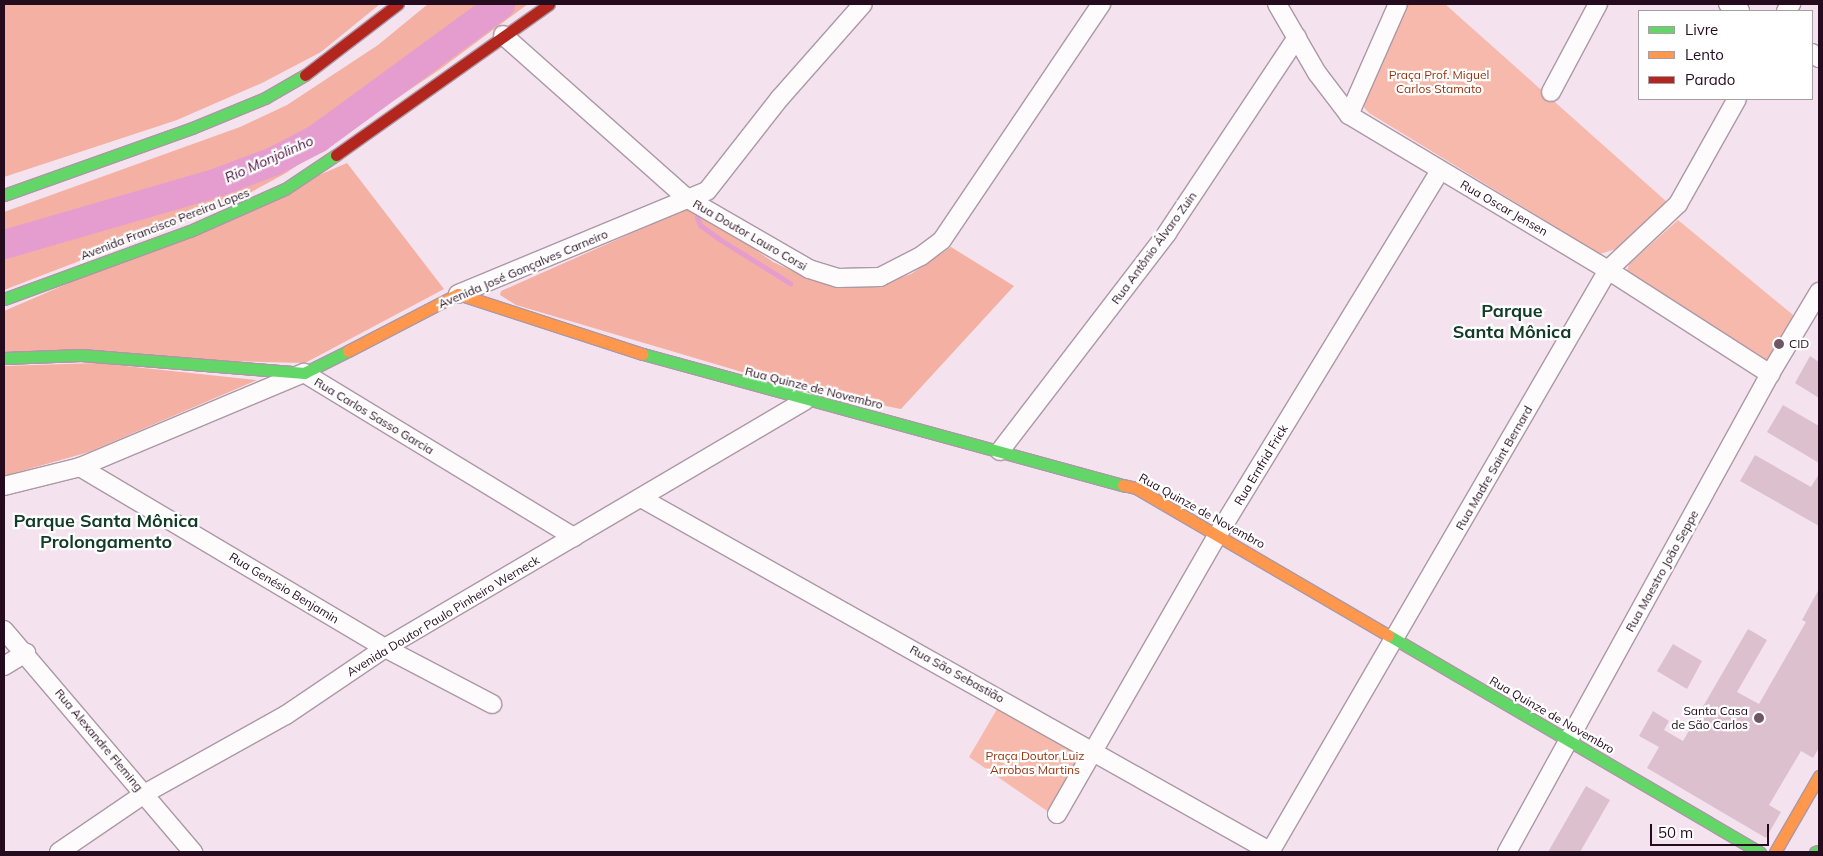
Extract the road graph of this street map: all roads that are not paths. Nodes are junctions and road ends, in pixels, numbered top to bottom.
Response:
1 (398, 4) edge
2 (549, 4) edge
3 (864, 4) edge
4 (1102, 4) edge
5 (1277, 4) edge
6 (1398, 4) edge
7 (1598, 4) edge
8 (503, 35) junction
9 (1297, 37) junction
10 (1551, 92) dead end
11 (1736, 100) edge
12 (1349, 115) junction
13 (1440, 171) junction
14 (4, 195) edge
15 (688, 199) junction
16 (1608, 270) junction
17 (1819, 292) edge
18 (458, 294) junction
19 (4, 299) edge
20 (4, 358) edge
21 (304, 373) junction
22 (1770, 374) junction
23 (804, 401) junction
24 (1000, 451) junction
25 (80, 467) junction
26 (4, 486) edge
27 (641, 498) junction
28 (1217, 536) junction
29 (574, 537) junction
30 (4, 630) edge
31 (1395, 638) junction
32 (385, 648) junction
33 (26, 653) junction
34 (4, 666) edge
35 (492, 704) dead end
36 (1568, 741) junction
37 (1092, 750) junction
38 (1819, 776) edge
39 (144, 794) junction
40 (1057, 814) dead end
41 (1787, 831) junction
42 (1791, 846) dead end
43 (60, 852) edge
44 (193, 852) edge
45 (1270, 852) edge
46 (1508, 852) edge
47 (1760, 852) edge
48 (1775, 852) edge

1 - 14 main road
2 - 8 main road, Avenida Francisco Pereira Lopes
3 - 15 street, Avenida José Gonçalves Carneiro
4 - 15 street, Rua Doutor Lauro Corsi
5 - 9 street, Rua Oscar Jensen
6 - 12 street
7 - 10 street
8 - 15 street, Rua Doutor Lauro Corsi
8 - 19 main road, Avenida Francisco Pereira Lopes
9 - 12 street, Rua Oscar Jensen
9 - 24 street, Rua Antônio Álvaro Zuin
11 - 16 street, Rua Madre Saint Bernard
12 - 13 street, Rua Oscar Jensen
13 - 16 street, Rua Oscar Jensen
13 - 28 street, Rua Ernfrid Frick
15 - 18 street, Avenida José Gonçalves Carneiro
16 - 22 street, Rua Oscar Jensen
16 - 31 street, Rua Madre Saint Bernard
17 - 22 street, Rua Maestro João Seppe
18 - 21 main road, Avenida José Gonçalves Carneiro
18 - 23 main road, Rua Quinze de Novembro
20 - 21 main road, Rua Carlos Sasso Garcia
21 - 25 street, Avenida José Gonçalves Carneiro
21 - 29 street, Rua Carlos Sasso Garcia
22 - 36 street, Rua Maestro João Seppe
23 - 24 main road, Rua Quinze de Novembro
23 - 27 street, Avenida Doutor Paulo Pinheiro Werneck
24 - 28 main road, Rua Quinze de Novembro
25 - 26 street, Avenida José Gonçalves Carneiro
25 - 32 street, Rua Genésio Benjamin
27 - 29 street, Avenida Doutor Paulo Pinheiro Werneck
27 - 37 street, Rua São Sebastião
28 - 31 main road, Rua Quinze de Novembro
28 - 37 street, Rua Ernfrid Frick
29 - 32 street, Avenida Doutor Paulo Pinheiro Werneck
30 - 33 street, Rua Alexandre Fleming
31 - 36 main road, Rua Quinze de Novembro
31 - 45 street, Rua Madre Saint Bernard
32 - 35 street, Rua Genésio Benjamin
32 - 39 street, Avenida Doutor Paulo Pinheiro Werneck
33 - 34 street
33 - 39 street, Rua Alexandre Fleming
36 - 46 street, Rua Maestro João Seppe
36 - 47 main road, Rua Quinze de Novembro
37 - 40 street, Rua Ernfrid Frick
37 - 45 street, Rua São Sebastião
38 - 41 main road
39 - 43 street, Avenida Doutor Paulo Pinheiro Werneck
39 - 44 street, Rua Alexandre Fleming
41 - 42 main road
41 - 48 main road

